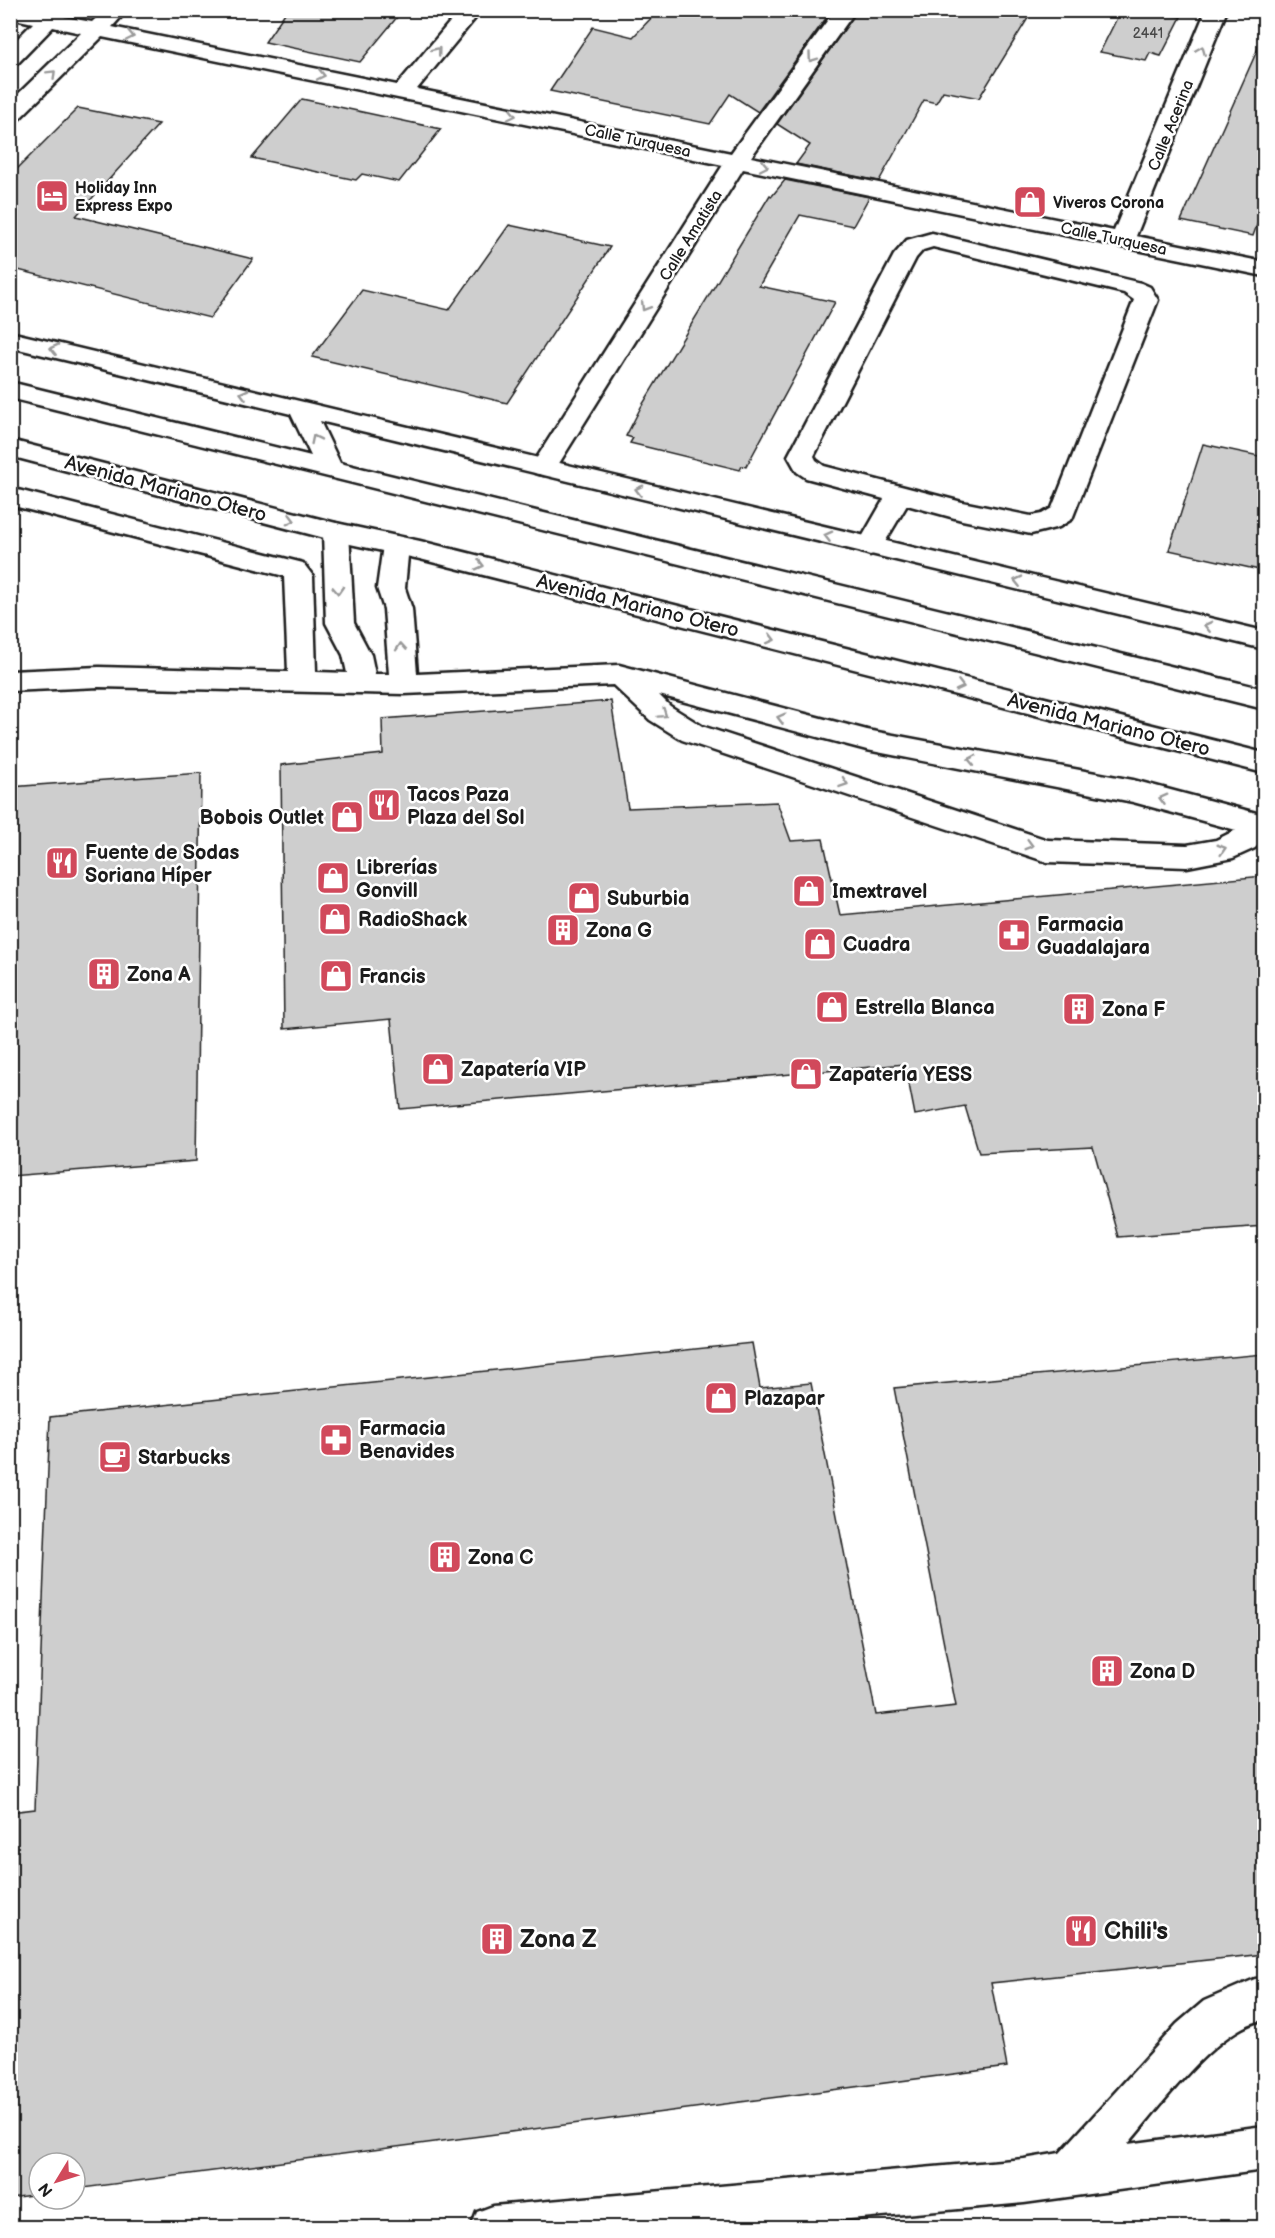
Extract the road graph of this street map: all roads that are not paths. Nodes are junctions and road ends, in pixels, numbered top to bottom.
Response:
1 (116, 10) edge
2 (472, 10) edge
3 (846, 10) edge
4 (1217, 10) edge
5 (10, 12) edge
6 (55, 15) edge
7 (97, 29) junction
8 (10, 58) edge
9 (403, 92) junction
10 (10, 115) edge
11 (737, 161) junction
12 (1122, 240) junction
13 (1264, 269) edge
14 (10, 339) edge
15 (10, 390) edge
16 (301, 408) junction
17 (10, 448) edge
18 (544, 467) junction
19 (330, 469) junction
20 (899, 495) junction
21 (10, 496) edge
22 (336, 532) junction
23 (870, 546) junction
24 (408, 547) junction
25 (340, 623) junction
26 (1264, 640) edge
27 (619, 675) junction
28 (10, 681) edge
29 (315, 681) junction
30 (363, 683) junction
31 (404, 684) junction
32 (1264, 699) edge
33 (1264, 763) edge
34 (1262, 826) edge
35 (1264, 1999) edge
36 (1264, 2148) edge
37 (1072, 2173) junction
38 (493, 2228) edge

1 - 7 main road
9 -> 2 main road
3 -> 11 main road, Calle Amatista
12 -> 4 main road, Calle Acerina
5 - 6 main road, Calle Turquesa
6 - 7 main road, Calle Turquesa
6 - 8 main road
7 -> 9 main road, Calle Turquesa
10 -> 7 main road
9 -> 11 main road, Calle Turquesa
11 -> 12 main road, Calle Turquesa
11 -> 18 main road, Calle Amatista
12 - 13 main road, Calle Turquesa
16 -> 14 main road
15 - 19 main road
16 - 18 main road
19 -> 16 main road
17 -> 22 main road, Avenida Mariano Otero
23 -> 18 main road
19 - 32 main road
20 - 20 main road
20 - 23 main road
21 - 29 main road
22 - 24 main road, Avenida Mariano Otero
22 -> 25 main road
26 -> 23 main road
31 -> 24 main road
24 -> 33 main road, Avenida Mariano Otero
25 - 29 main road
25 - 30 main road
27 - 31 main road
34 -> 27 main road
27 -> 34 main road
28 - 29 main road
29 - 30 main road
30 - 31 main road
35 - 37 main road
36 - 37 main road
37 - 38 main road

